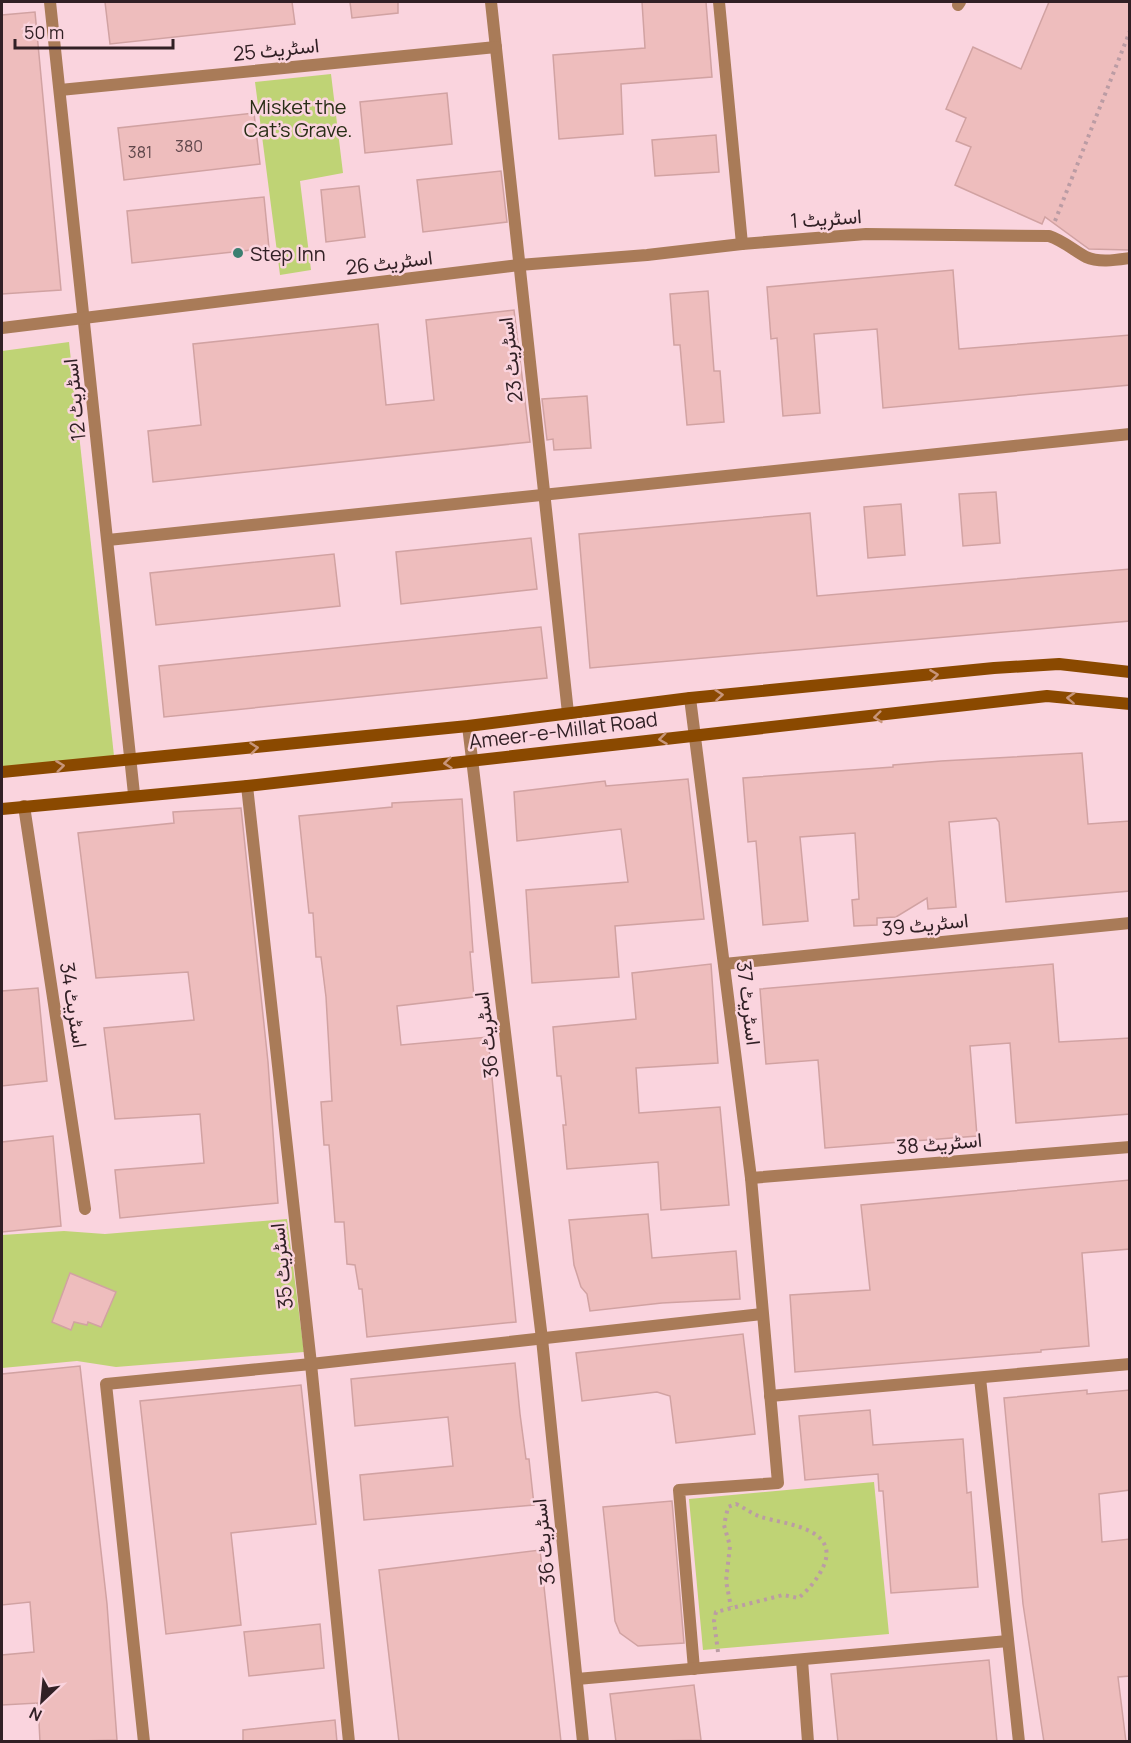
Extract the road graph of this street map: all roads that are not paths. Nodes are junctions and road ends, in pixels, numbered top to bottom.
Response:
1 (50, 2) edge
2 (491, 2) edge
3 (719, 2) edge
4 (496, 47) junction
5 (60, 90) junction
6 (742, 244) junction
7 (1130, 258) edge
8 (519, 265) junction
9 (84, 318) junction
10 (2, 328) edge
11 (1130, 434) edge
12 (546, 494) junction
13 (108, 540) junction
14 (1130, 672) edge
15 (690, 698) junction
16 (1130, 704) edge
17 (568, 713) junction
18 (468, 726) junction
19 (696, 735) junction
20 (133, 760) junction
21 (472, 760) junction
22 (2, 772) edge
23 (247, 786) junction
24 (135, 794) junction
25 (24, 807) junction
26 (2, 809) edge
27 (1130, 923) edge
28 (724, 964) junction
29 (1130, 1147) edge
30 (751, 1178) junction
31 (85, 1209) dead end
32 (762, 1314) junction
33 (542, 1339) junction
34 (311, 1364) junction
35 (1130, 1364) edge
36 (980, 1378) junction
37 (770, 1396) junction
38 (1008, 1641) junction
39 (802, 1660) junction
40 (694, 1669) junction
41 (577, 1679) junction
42 (144, 1742) edge
43 (349, 1742) edge
44 (583, 1742) edge
45 (808, 1742) edge
46 (1019, 1742) edge

1 - 5 street, اسٹریٹ 12
2 - 4 street, اسٹریٹ 23
3 - 6 street
4 - 5 street, اسٹریٹ 25
4 - 8 street, اسٹریٹ 23
5 - 9 street, اسٹریٹ 12
6 - 7 street, اسٹریٹ 1
6 - 8 street, اسٹریٹ 1
8 - 9 street, اسٹریٹ 26
8 - 12 street, اسٹریٹ 23
9 - 10 street
9 - 13 street, اسٹریٹ 12
11 - 12 street
12 - 13 street
12 - 17 street, اسٹریٹ 23
13 - 20 street, اسٹریٹ 12
15 -> 14 main road, Ameer-e-Millat Road
15 - 17 main road, Ameer-e-Millat Road
15 - 19 street, اسٹریٹ 37
16 -> 19 main road, Ameer-e-Millat Road
17 - 18 main road, Ameer-e-Millat Road
20 -> 18 main road, Ameer-e-Millat Road
18 - 21 street, اسٹریٹ 36
19 -> 21 main road, Ameer-e-Millat Road
19 - 28 street, اسٹریٹ 37
22 -> 20 main road, Ameer-e-Millat Road
20 - 24 street, اسٹریٹ 12
21 -> 23 main road, Ameer-e-Millat Road
21 - 33 street, اسٹریٹ 36
23 - 24 main road, Ameer-e-Millat Road
23 - 34 street, اسٹریٹ 35
24 - 25 main road, Ameer-e-Millat Road
25 - 26 main road, Ameer-e-Millat Road
25 - 31 street, اسٹریٹ 34
27 - 28 street, اسٹریٹ 39
28 - 30 street, اسٹریٹ 37
29 - 30 street, اسٹریٹ 38
30 - 32 street, اسٹریٹ 37
32 - 33 street
32 - 37 street, اسٹریٹ 37
33 - 34 street
33 - 41 street, اسٹریٹ 36
34 - 42 street
34 - 43 street, اسٹریٹ 35
35 - 36 street
36 - 37 street
36 - 38 street
37 - 40 street, اسٹریٹ 37
38 - 39 street
38 - 46 street
39 - 40 street
39 - 45 street
40 - 41 street
41 - 44 street, اسٹریٹ 36

